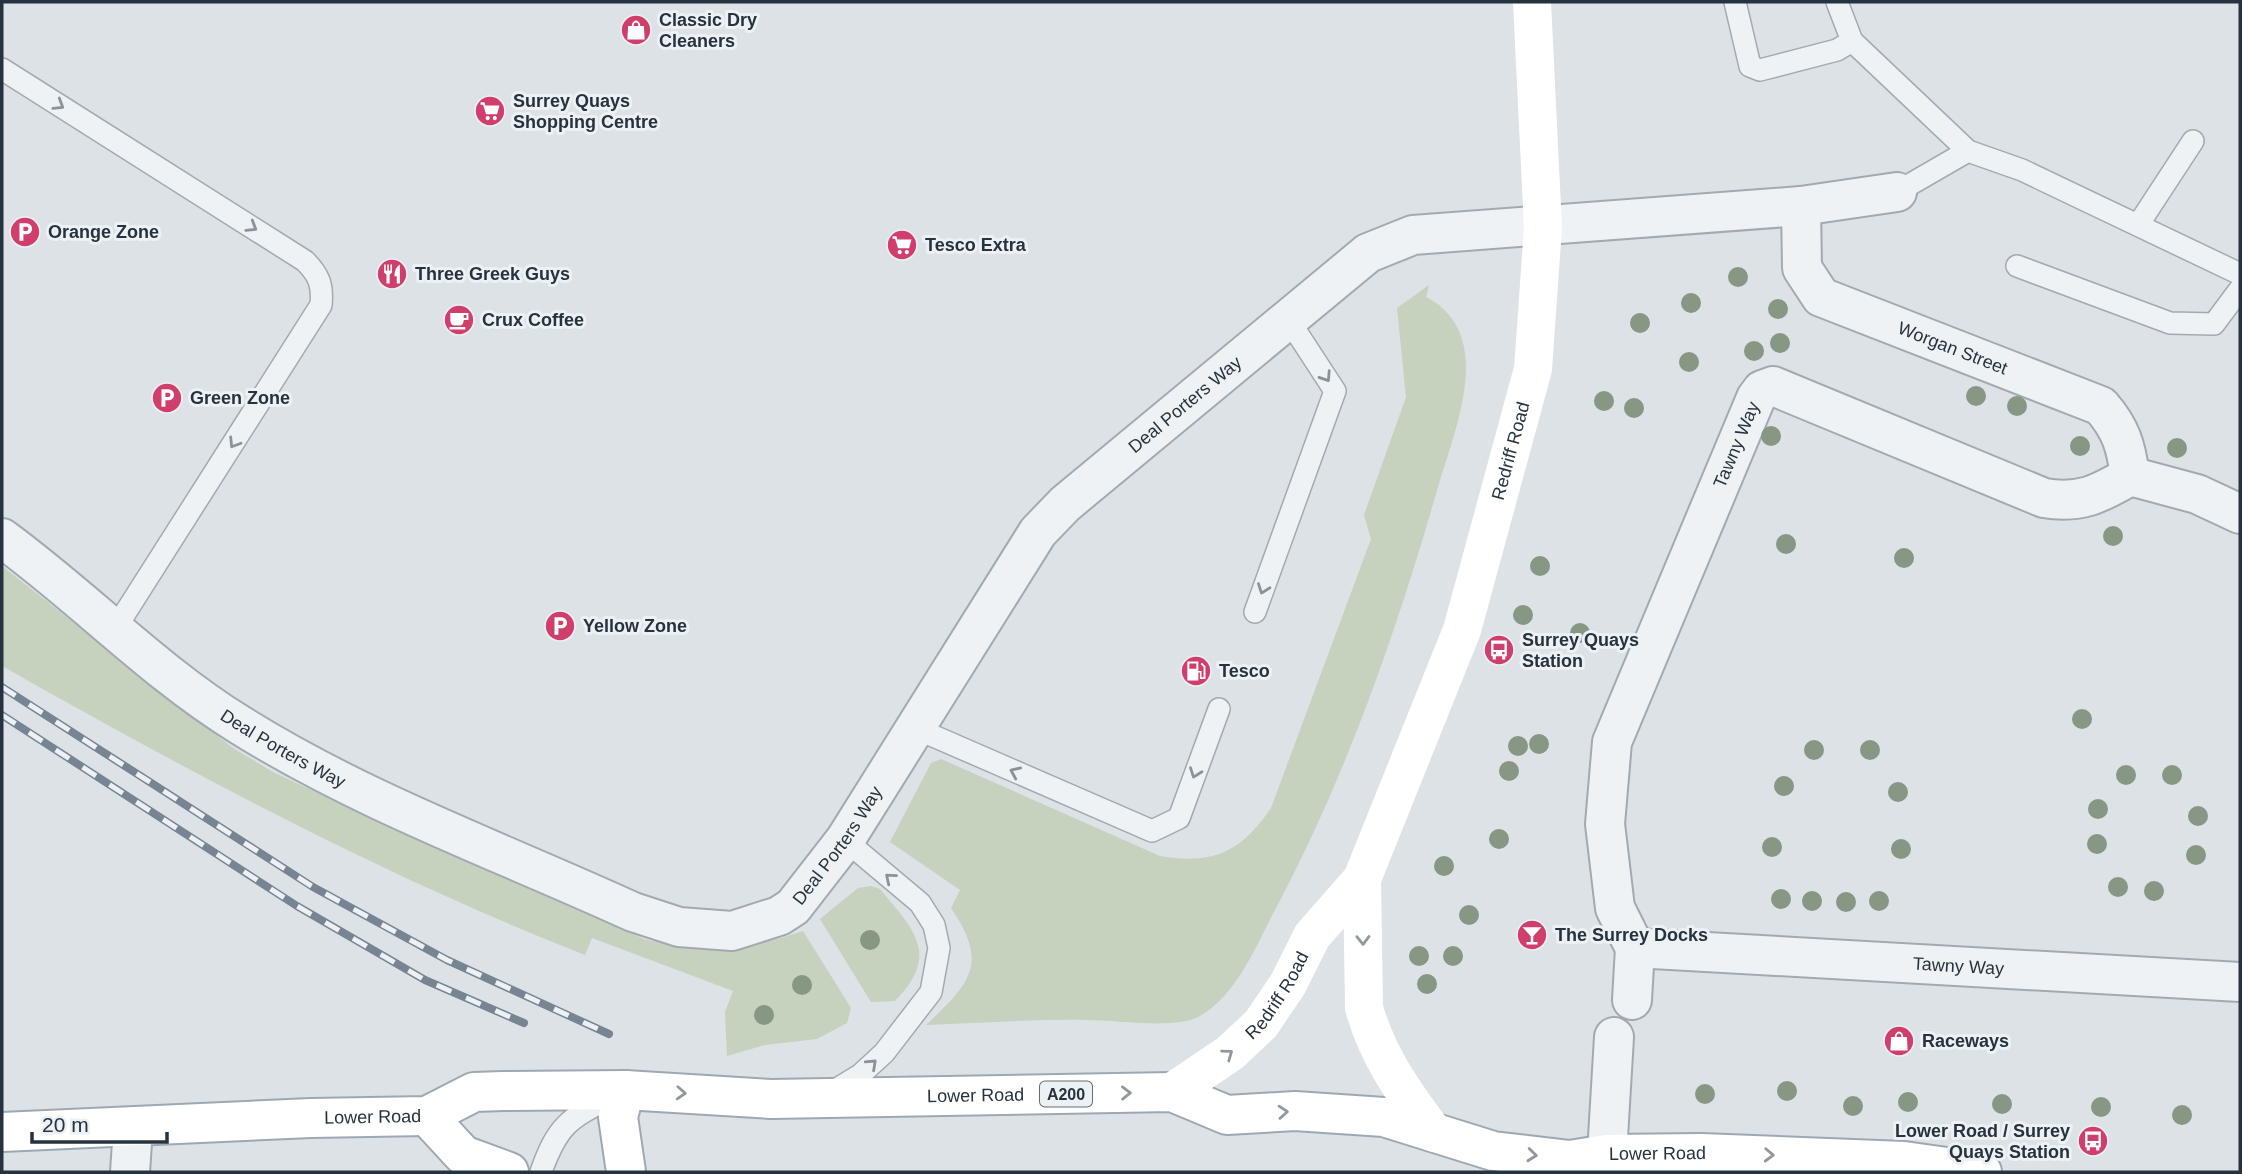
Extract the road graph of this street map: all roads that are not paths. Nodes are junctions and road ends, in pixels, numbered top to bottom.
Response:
1 (1532, 2) edge
2 (1735, 2) edge
3 (1837, 2) edge
4 (1852, 41) junction
5 (2, 69) edge
6 (2193, 141) dead end
7 (1968, 151) junction
8 (1897, 192) joint
9 (1801, 206) junction
10 (2138, 225) junction
11 (1543, 228) junction
12 (2017, 266) dead end
13 (2240, 274) edge
14 (2240, 289) edge
15 (1288, 319) junction
16 (2130, 475) junction
17 (2240, 514) edge
18 (2, 538) edge
19 (1255, 612) dead end
20 (115, 629) junction
21 (1219, 709) dead end
22 (915, 728) junction
23 (845, 840) junction
24 (1362, 878) junction
25 (1635, 948) junction
26 (2240, 982) edge
27 (1632, 1000) dead end
28 (1614, 1037) dead end
29 (625, 1090) junction
30 (1172, 1092) junction
31 (814, 1098) junction
32 (427, 1116) junction
33 (133, 1128) junction
34 (2, 1132) edge
35 (1434, 1133) junction
36 (1607, 1154) junction
37 (1904, 1167) edge
38 (131, 1172) edge
39 (509, 1172) edge
40 (541, 1172) edge
41 (626, 1172) edge
42 (1982, 1172) edge

1 - 11 main road, Redriff Road
2 - 4 lane
3 - 4 lane
4 - 7 lane
5 -> 20 lane
6 - 10 lane
7 - 8 lane
7 - 10 lane
8 - 9 street
9 - 11 street
9 - 16 street, Worgan Street
10 - 13 lane
11 - 15 street, Deal Porters Way
11 - 24 main road, Redriff Road
12 - 14 lane
15 -> 19 lane
15 - 22 street, Deal Porters Way
16 - 17 street
16 - 25 street, Tawny Way
18 - 20 street, Deal Porters Way
20 - 23 street, Deal Porters Way
21 -> 22 lane
22 - 23 street, Deal Porters Way
31 -> 23 lane
30 -> 24 main road, Redriff Road
24 -> 35 main road, Redriff Road
25 - 26 street, Tawny Way
25 - 27 street, Tawny Way
28 - 36 street
29 -> 31 main road, Lower Road / A200
29 - 32 main road, Lower Road / A200
29 - 40 lane
29 - 41 main road
31 -> 30 main road, Lower Road / A200
30 -> 35 main road, Lower Road / A200
32 - 33 main road, Lower Road / A200
32 - 39 main road
33 - 34 main road, Lower Road / A200
33 - 38 street
35 -> 36 main road, Lower Road / A200
36 -> 37 main road, Lower Road / A200
37 - 42 main road, Lower Road / A200

